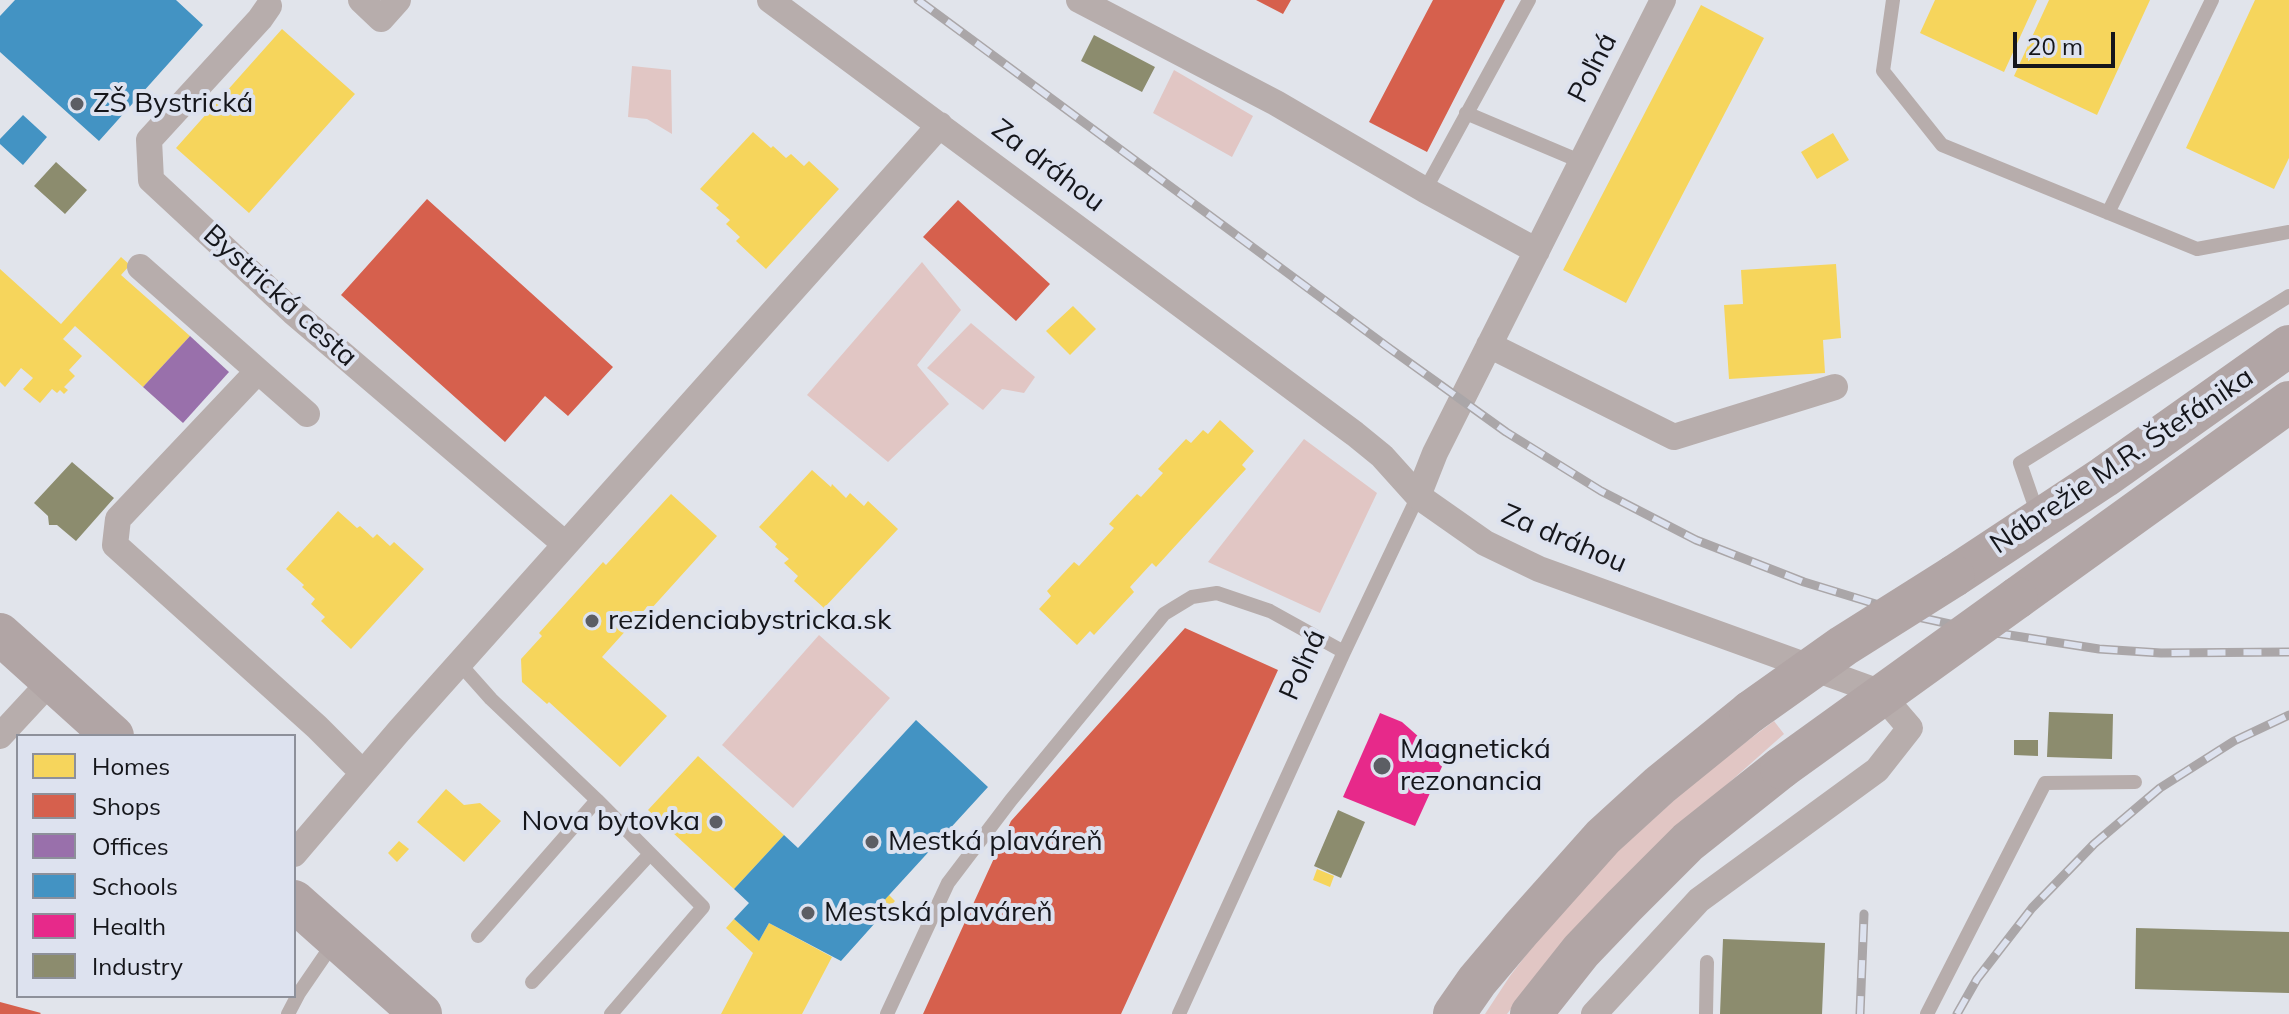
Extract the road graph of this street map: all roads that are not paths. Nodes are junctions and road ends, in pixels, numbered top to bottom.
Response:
1 (361, 0) edge
2 (398, 0) edge
3 (770, 0) edge
4 (1079, 0) edge
5 (1529, 0) edge
6 (1663, 0) edge
7 (1893, 0) edge
8 (2212, 0) edge
9 (264, 13) dead end
10 (1466, 113) junction
11 (940, 125) junction
12 (1582, 162) junction
13 (1425, 190) junction
14 (2108, 213) junction
15 (2289, 232) edge
16 (1537, 251) junction
17 (140, 267) dead end
18 (2289, 296) edge
19 (1489, 345) junction
20 (2289, 346) edge
21 (258, 371) junction
22 (1835, 387) dead end
23 (2289, 402) edge
24 (307, 414) dead end
25 (1418, 496) junction
26 (2039, 520) junction
27 (565, 544) junction
28 (0, 634) edge
29 (1344, 652) junction
30 (459, 663) junction
31 (51, 681) junction
32 (111, 734) edge
33 (0, 736) edge
34 (363, 773) junction
35 (2135, 782) dead end
36 (597, 800) junction
37 (296, 852) edge
38 (650, 854) junction
39 (296, 903) edge
40 (478, 936) dead end
41 (336, 938) junction
42 (1707, 962) dead end
43 (532, 982) dead end
44 (288, 1014) edge
45 (421, 1014) edge
46 (611, 1014) edge
47 (887, 1014) edge
48 (1179, 1014) edge
49 (1454, 1014) edge
50 (1531, 1014) edge
51 (1594, 1014) edge
52 (1706, 1014) edge
53 (1927, 1014) edge

1 - 2 street
3 - 11 street, Za dráhou
4 - 13 street
5 - 10 lane
6 - 12 street, Poľná
7 - 14 lane
8 - 14 lane
9 - 27 street, Bystrická cesta
10 - 12 lane
10 - 13 lane
11 - 25 street, Za dráhou
11 - 27 street
12 - 16 street, Poľná
13 - 16 street
14 - 15 lane
16 - 19 street, Poľná
17 - 21 street
18 - 26 lane
19 - 22 street
19 - 25 street, Poľná
20 - 26 main road, Nábrežie M.R. Štefánika
21 - 24 street
21 - 34 street
23 - 50 main road, Nábrežie M.R. Štefánika, bridge
25 - 29 lane, Poľná
25 - 51 street, Za dráhou
26 - 49 main road, Nábrežie M.R. Štefánika, bridge
27 - 30 street
28 - 31 main road
29 - 47 lane
29 - 48 lane, Poľná
30 - 34 street
30 - 36 lane
31 - 32 main road
31 - 33 street
34 - 37 street
35 - 53 lane
36 - 38 lane
36 - 40 lane
38 - 43 lane
38 - 46 lane
39 - 41 main road
41 - 44 lane
41 - 45 main road
42 - 52 lane

